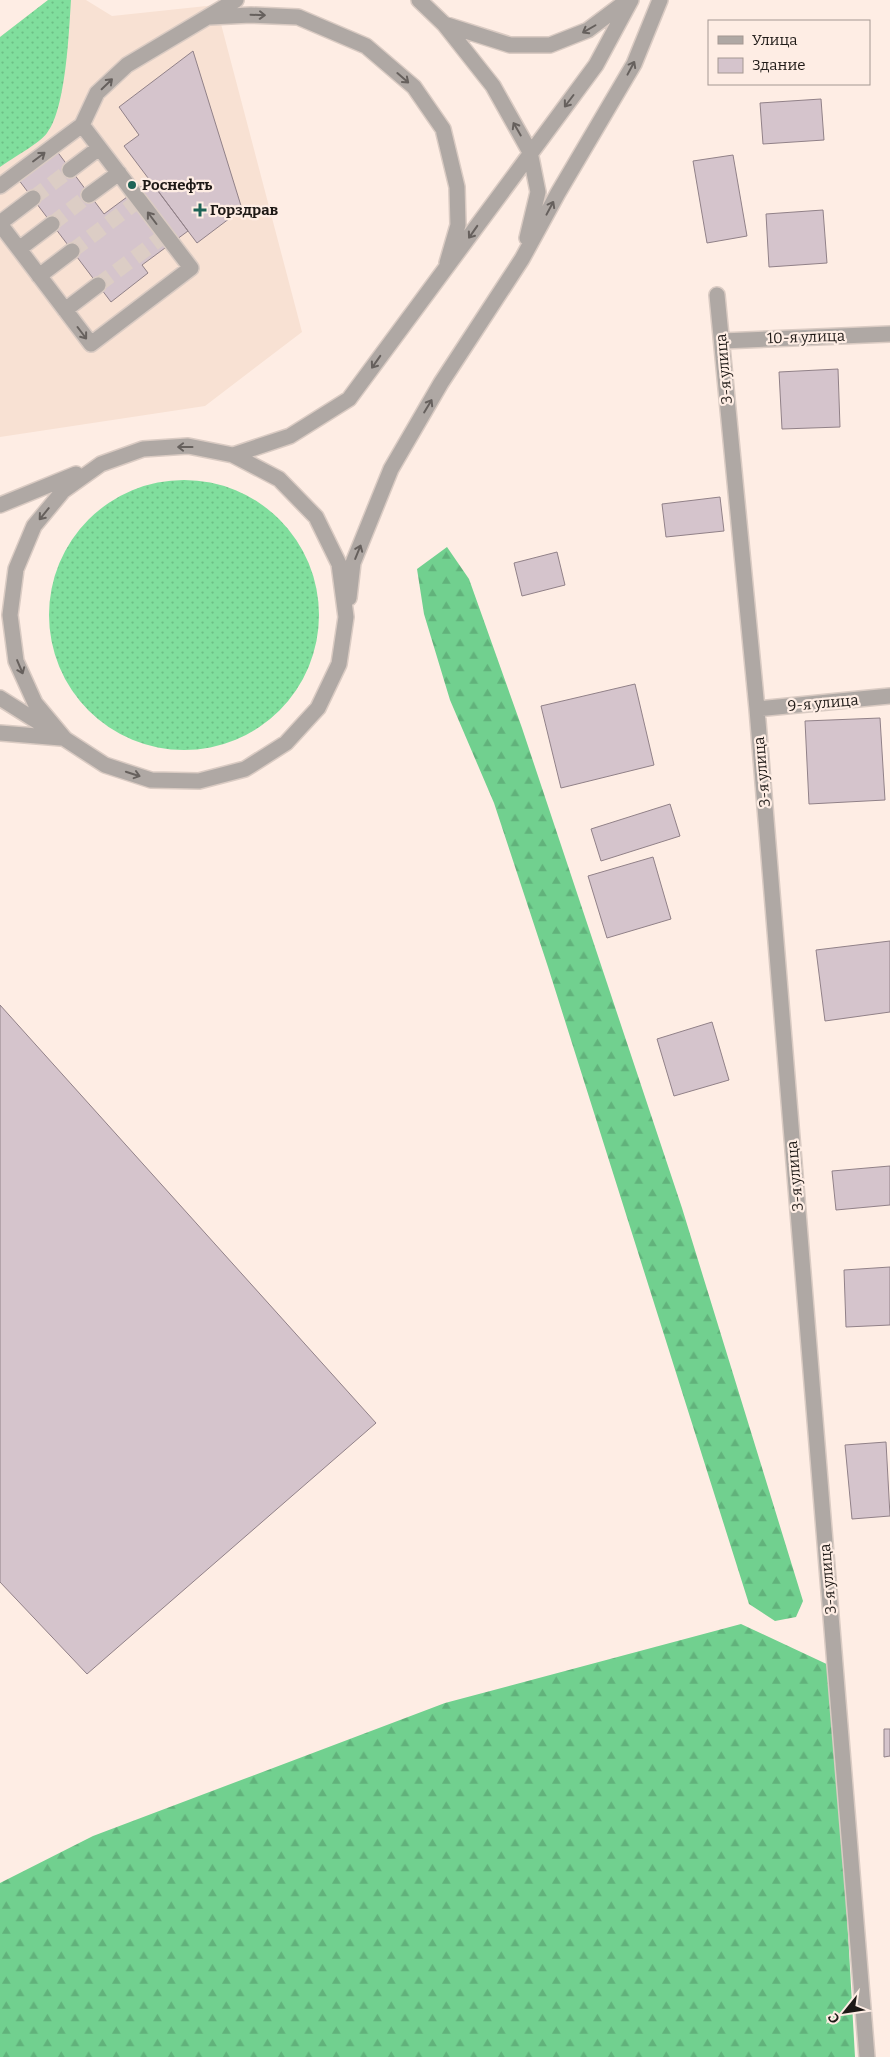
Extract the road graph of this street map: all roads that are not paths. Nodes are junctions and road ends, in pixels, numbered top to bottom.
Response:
1 (236, 0) edge
2 (419, 0) edge
3 (630, 0) edge
4 (660, 0) edge
5 (210, 17) junction
6 (444, 24) junction
7 (82, 125) junction
8 (99, 148) junction
9 (530, 152) junction
10 (70, 170) tunnel mouth
11 (119, 173) junction
12 (0, 186) edge
13 (89, 196) tunnel mouth
14 (33, 198) tunnel mouth
15 (0, 224) edge
16 (52, 224) tunnel mouth
17 (19, 249) junction
18 (72, 251) tunnel mouth
19 (522, 259) junction
20 (443, 275) junction
21 (39, 276) junction
22 (98, 285) tunnel mouth
23 (717, 295) dead end
24 (65, 310) junction
25 (890, 334) edge
26 (722, 341) junction
27 (233, 454) junction
28 (101, 464) junction
29 (0, 505) edge
30 (346, 617) junction
31 (890, 696) edge
32 (0, 698) edge
33 (757, 709) junction
34 (0, 733) edge
35 (65, 739) junction
36 (867, 2057) edge

1 - 5 street
2 - 6 street
3 -> 6 street
3 -> 9 street
19 -> 4 street
7 -> 5 street
5 -> 20 street
9 -> 6 street
7 - 8 street
12 -> 7 street
8 - 10 street
8 - 11 street
9 - 19 street
9 -> 20 street
11 - 13 street
24 -> 11 street
14 - 15 street
15 - 17 street
16 - 17 street
17 - 21 street
18 - 21 street
30 -> 19 street
20 -> 27 street
21 - 24 street
22 - 24 street
23 - 26 street, 3-я улица
25 - 26 street, 10-я улица
26 - 33 street, 3-я улица
27 -> 28 street
27 - 30 street
28 - 29 street
28 -> 35 street
35 -> 30 street
31 - 33 street, 9-я улица
32 - 35 street
33 - 36 street, 3-я улица
34 - 35 street

